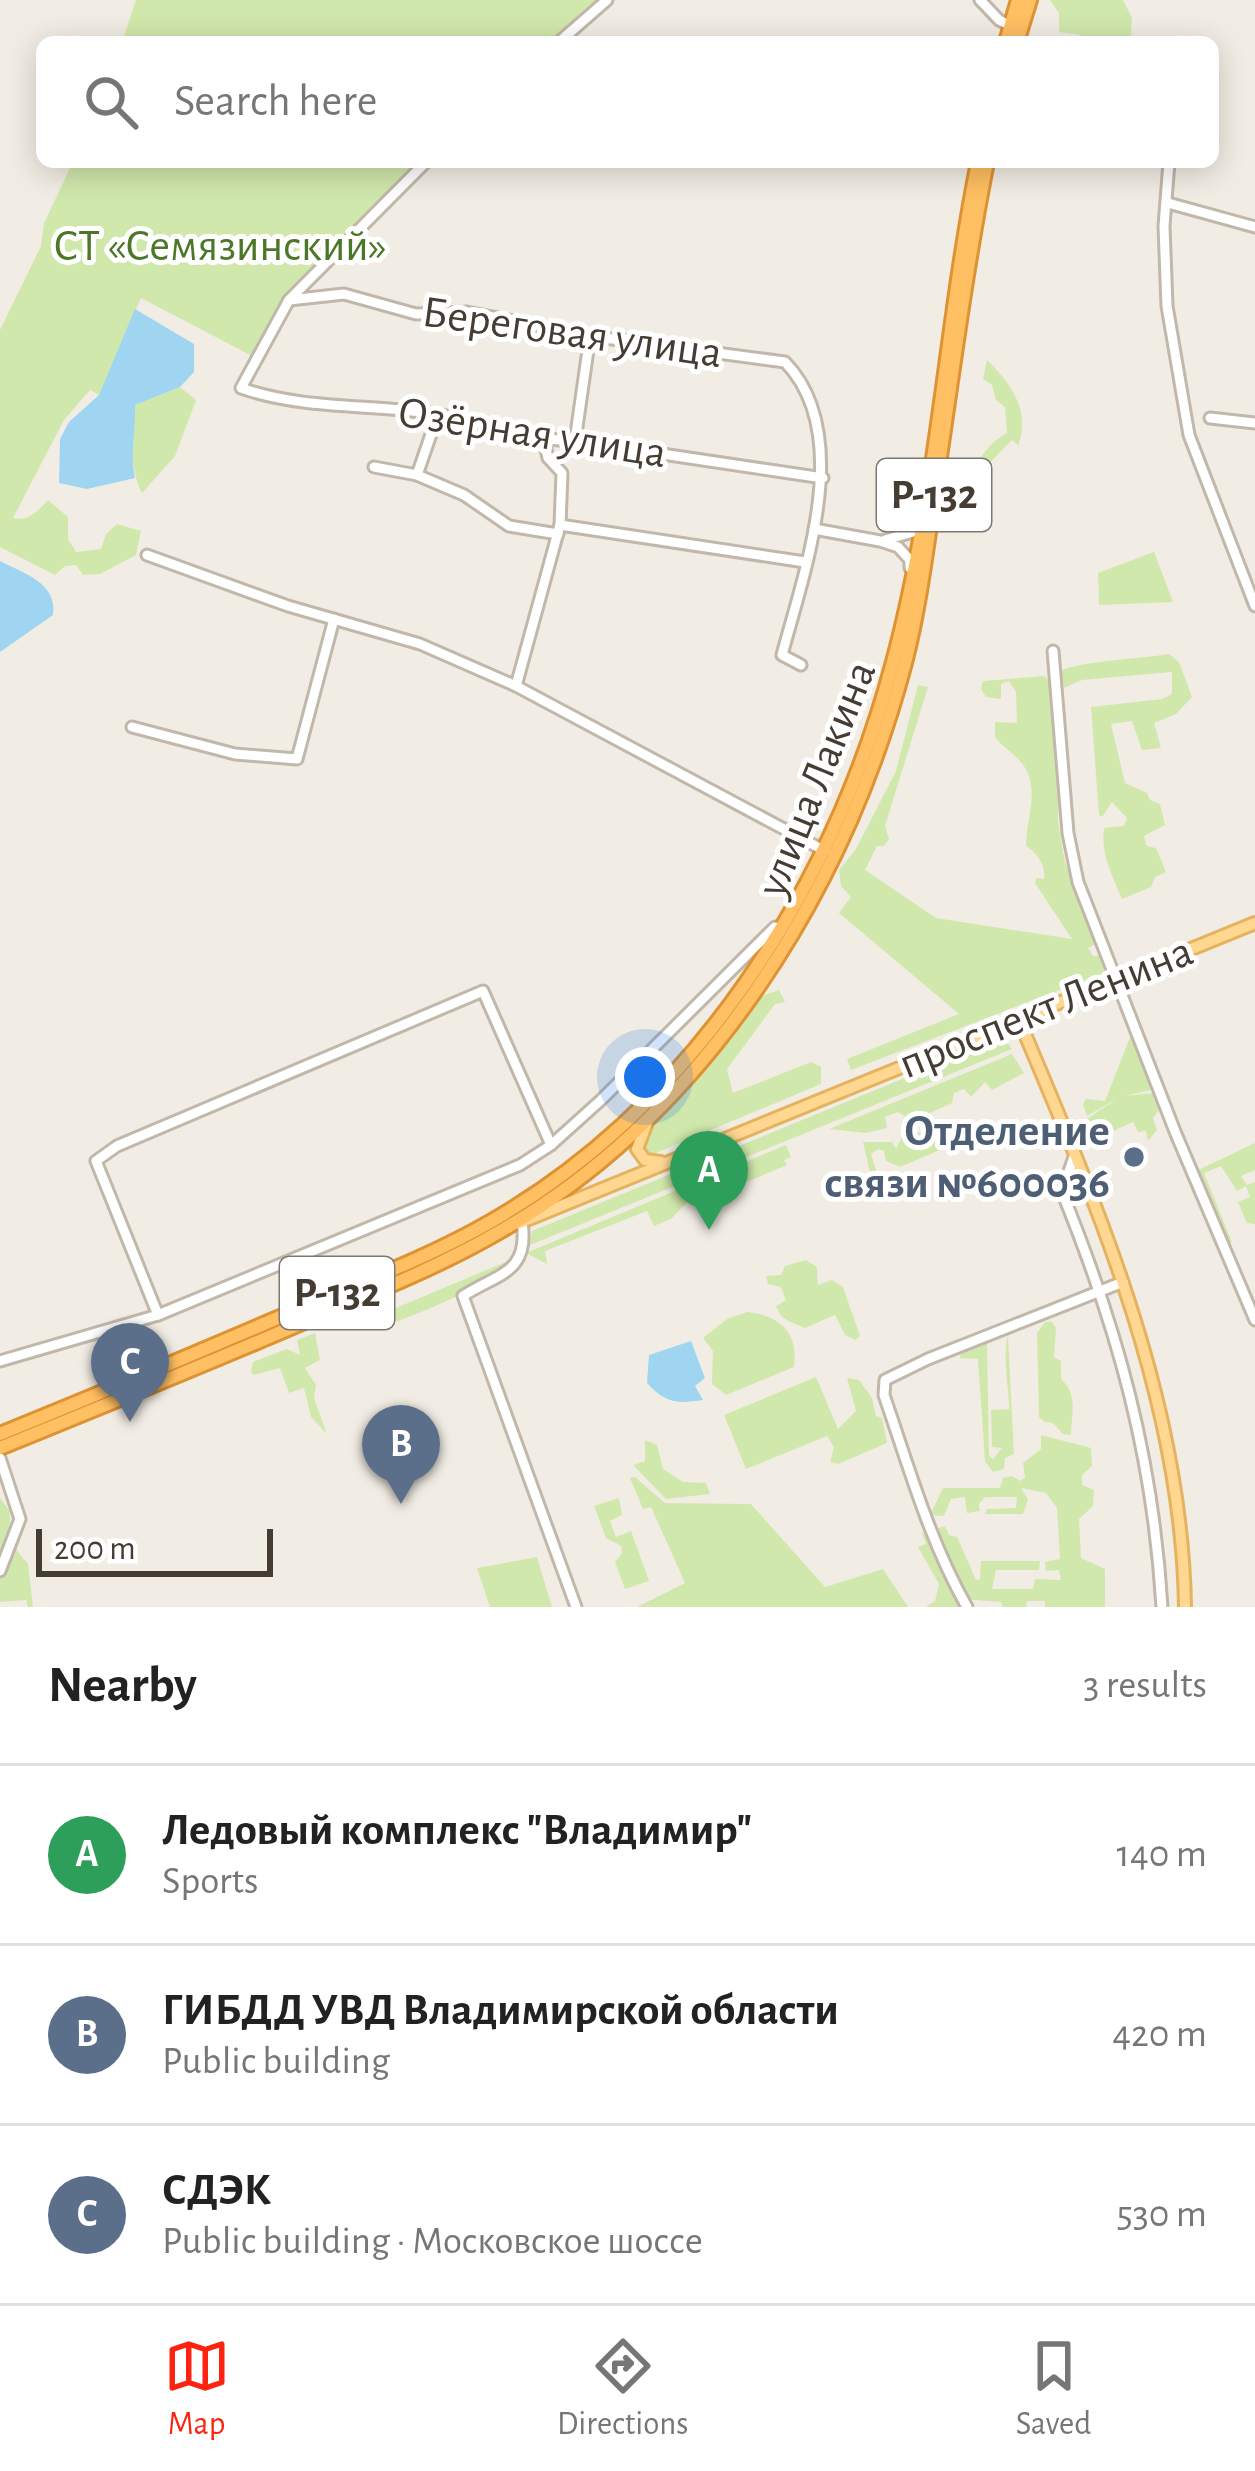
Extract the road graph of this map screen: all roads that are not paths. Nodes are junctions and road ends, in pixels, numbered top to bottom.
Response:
1 (607, 0) edge
2 (980, 0) edge
3 (1018, 0) edge
4 (1030, 0) edge
5 (1011, 26) junction
6 (566, 36) edge
7 (1008, 36) edge
8 (1019, 36) edge
9 (420, 168) edge
10 (977, 168) edge
11 (986, 168) edge
12 (1169, 168) edge
13 (1168, 203) junction
14 (1255, 227) edge
15 (289, 300) junction
16 (590, 336) junction
17 (437, 414) junction
18 (1210, 418) dead end
19 (1255, 423) edge
20 (544, 440) junction
21 (574, 441) junction
22 (374, 467) dead end
23 (417, 475) junction
24 (823, 478) junction
25 (927, 487) junction
26 (814, 529) junction
27 (559, 530) junction
28 (880, 541) junction
29 (147, 555) dead end
30 (806, 562) junction
31 (908, 603) junction
32 (1255, 606) edge
33 (334, 619) junction
34 (1052, 651) dead end
35 (800, 665) dead end
36 (516, 686) junction
37 (132, 727) dead end
38 (825, 850) junction
39 (802, 892) junction
40 (1255, 923) edge
41 (1115, 980) junction
42 (1019, 1020) junction
43 (650, 1118) junction
44 (551, 1144) junction
45 (1074, 1157) junction
46 (670, 1161) junction
47 (566, 1168) junction
48 (570, 1196) junction
49 (525, 1216) junction
50 (494, 1228) junction
51 (1123, 1282) junction
52 (1102, 1290) junction
53 (158, 1315) junction
54 (1255, 1320) edge
55 (0, 1361) edge
56 (0, 1434) edge
57 (0, 1448) edge
58 (0, 1458) edge
59 (0, 1571) edge
60 (576, 1607) edge
61 (967, 1607) edge
62 (1162, 1607) edge
63 (1185, 1607) edge

1 - 6 street
2 - 5 street
3 - 5 highway
4 - 8 highway
5 - 7 highway
9 - 15 street
10 - 25 highway, улица Лакина / Р-132
11 - 43 highway, улица Лакина / Р-132
12 - 13 street
13 - 14 street
13 - 32 street
15 - 16 street, Береговая улица
15 - 17 street, Озёрная улица
16 - 21 street
16 - 24 street, Береговая улица
17 - 20 street, Озёрная улица
17 - 23 street
18 - 19 street
20 - 21 street, Озёрная улица
20 - 27 street
21 - 24 street, Озёрная улица
22 - 23 street
23 - 27 street
24 - 26 street
25 - 28 street
25 - 31 highway, улица Лакина / Р-132
26 - 28 street
26 - 30 street
27 - 30 street
27 - 36 street
28 - 31 street
29 - 33 street
30 - 35 street
31 - 38 highway, улица Лакина / Р-132
33 - 36 street
33 - 37 street
34 - 41 street
36 - 38 street
38 - 39 highway, улица Лакина / Р-132
39 - 44 street
39 - 47 highway, улица Лакина / Р-132
40 - 41 main road, проспект Ленина
41 - 42 main road, проспект Ленина
41 - 54 street
42 - 45 main road
42 - 46 main road, проспект Ленина
43 - 46 main road
43 - 48 highway, улица Лакина / Р-132
44 - 53 street
44 - 53 street
45 - 51 main road
45 - 52 street
46 - 48 main road, проспект Ленина
47 - 48 main road
47 - 49 main road
47 - 50 highway, улица Лакина / Р-132
48 - 49 highway, улица Лакина / Р-132
49 - 50 highway, улица Лакина / Р-132
49 - 60 street
50 - 56 highway, Р-132
50 - 57 highway, Р-132
51 - 52 street
51 - 63 main road
52 - 61 street
52 - 62 street
53 - 55 street
58 - 59 street

